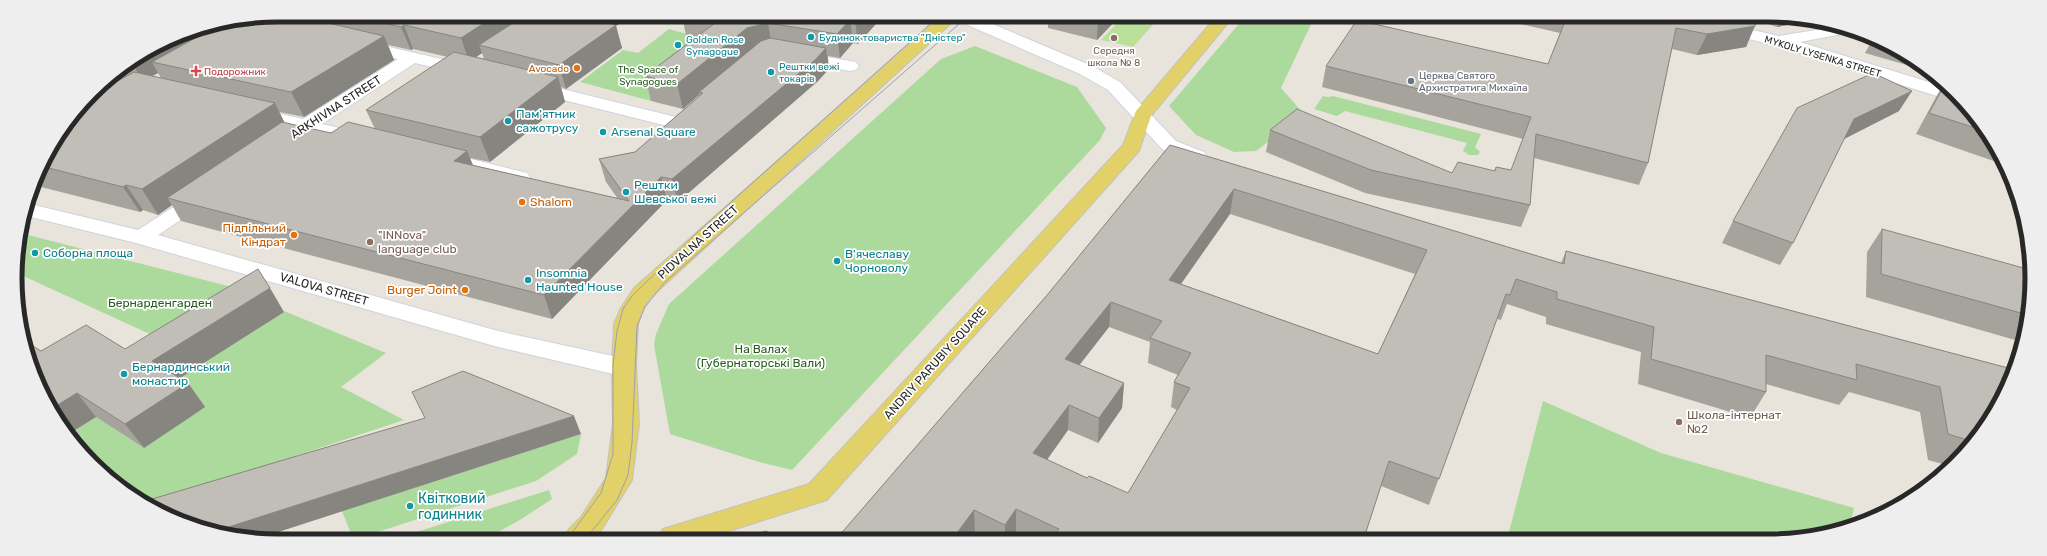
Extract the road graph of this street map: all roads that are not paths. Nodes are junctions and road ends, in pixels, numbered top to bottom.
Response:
1 (944, 22) edge
2 (974, 22) edge
3 (1221, 22) edge
4 (1709, 25) edge
5 (1836, 31) edge
6 (1778, 41) junction
7 (345, 42) edge
8 (779, 54) edge
9 (412, 58) junction
10 (850, 66) dead end
11 (441, 82) edge
12 (520, 83) edge
13 (1945, 93) edge
14 (709, 98) edge
15 (238, 110) edge
16 (1142, 115) junction
17 (307, 125) junction
18 (379, 134) edge
19 (281, 143) edge
20 (425, 154) edge
21 (1217, 164) edge
22 (536, 181) edge
23 (216, 187) edge
24 (31, 211) edge
25 (141, 237) junction
26 (624, 365) junction
27 (582, 534) edge
28 (683, 534) edge

1 - 26 main road, PIDVALNA STREET
2 - 16 street
3 - 16 main road
4 - 6 street, MYKOLY LYSENKA STREET
5 - 6 street
6 - 13 street, MYKOLY LYSENKA STREET
7 - 9 street
8 - 10 street
9 - 11 street
9 - 17 street, ARKHIVNA STREET
12 - 14 street
15 - 17 street
16 - 21 street
16 - 28 main road, ANDRIY PARUBIY SQUARE
17 - 18 street
17 - 19 street, ARKHIVNA STREET
20 - 22 street
23 - 25 street
24 - 25 street, VALOVA STREET
25 - 26 street, VALOVA STREET
26 - 27 main road, PIDVALNA STREET

